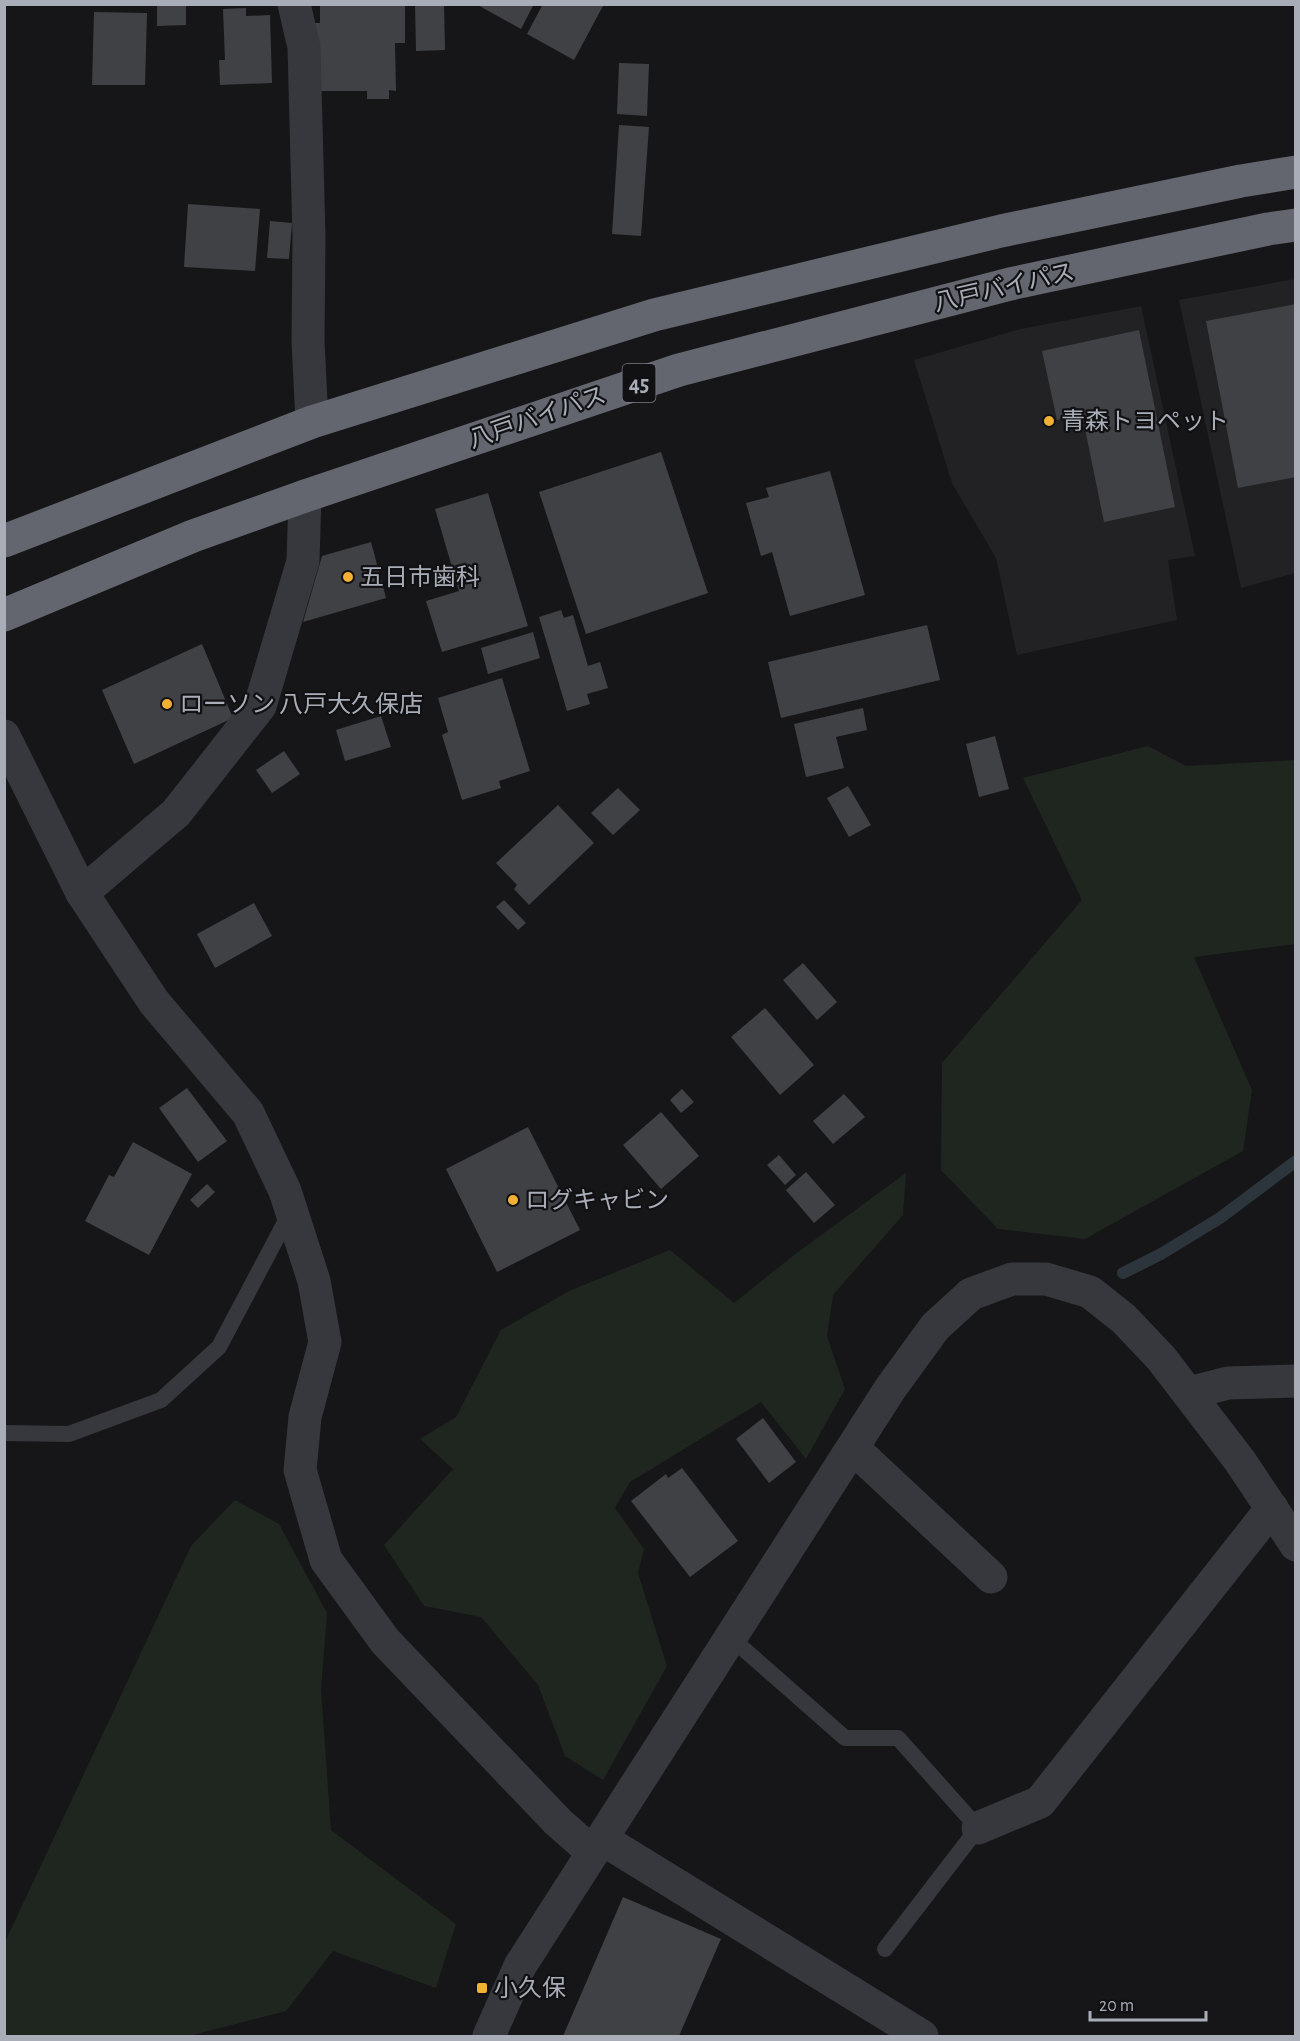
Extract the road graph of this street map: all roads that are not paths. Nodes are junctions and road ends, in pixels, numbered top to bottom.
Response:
1 (294, 4) edge
2 (1296, 172) edge
3 (1296, 225) edge
4 (312, 422) junction
5 (305, 496) junction
6 (4, 541) edge
7 (4, 615) edge
8 (4, 736) edge
9 (82, 893) junction
10 (291, 1210) junction
11 (1296, 1381) edge
12 (1189, 1393) junction
13 (4, 1433) edge
14 (853, 1448) junction
15 (1272, 1508) junction
16 (1296, 1545) edge
17 (991, 1577) dead end
18 (730, 1637) junction
19 (978, 1828) junction
20 (597, 1846) junction
21 (885, 1949) dead end
22 (489, 2037) edge
23 (922, 2037) edge

1 - 4 street
2 - 4 highway
3 - 5 highway, 八戸バイパス / 45
4 - 6 highway
5 - 7 highway, 八戸バイパス / 45
5 - 9 street
8 - 9 street
9 - 10 street
10 - 13 lane
10 - 20 street
11 - 12 street
12 - 14 street
12 - 15 street
14 - 17 street
14 - 18 street
15 - 16 street
15 - 19 street
18 - 19 lane
18 - 20 street
19 - 21 lane
20 - 22 street
20 - 23 street

